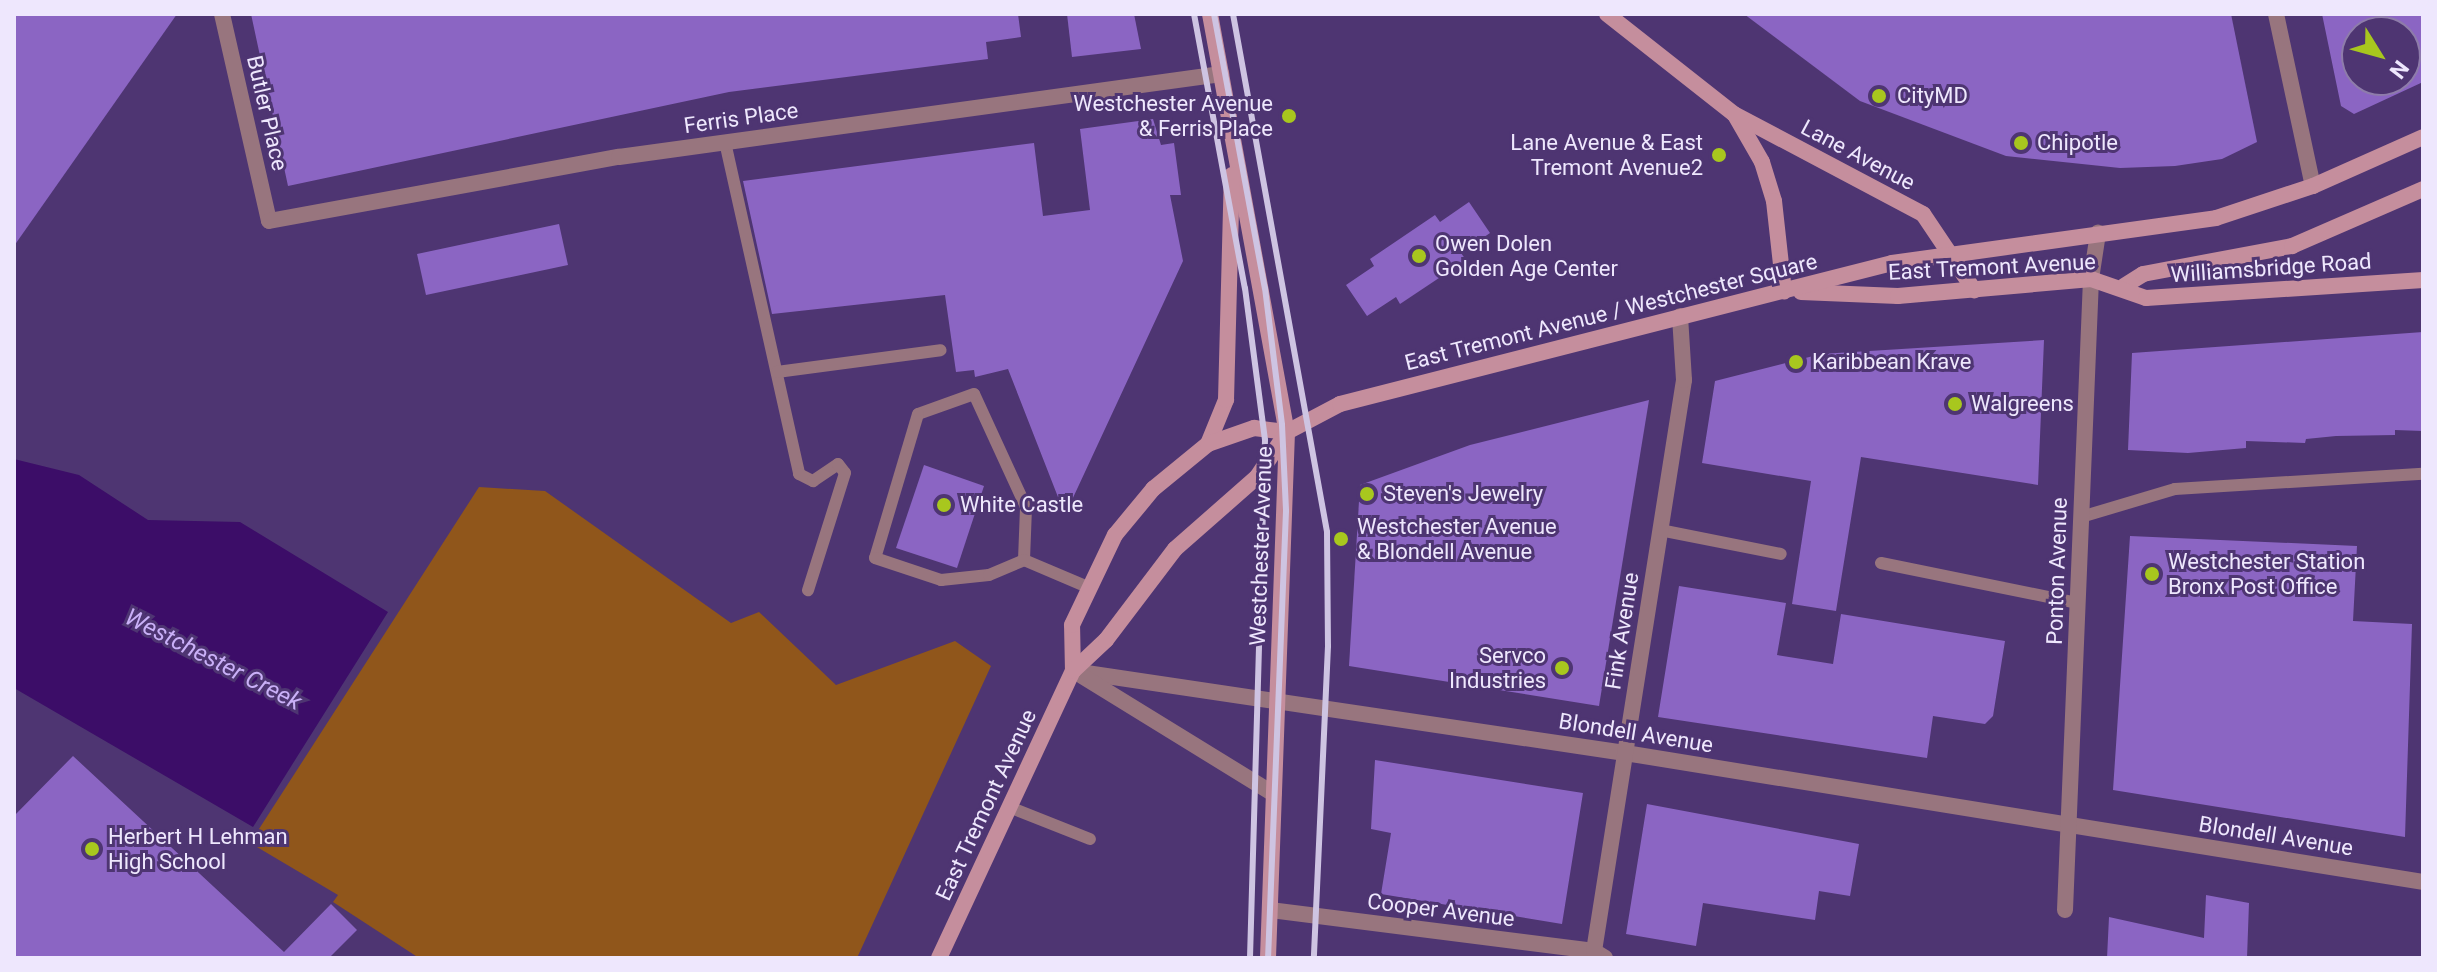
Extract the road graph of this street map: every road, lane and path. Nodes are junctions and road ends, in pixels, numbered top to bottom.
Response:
1 (222, 14) edge
2 (1210, 14) edge
3 (1607, 14) edge
4 (2276, 14) edge
5 (1221, 74) junction
6 (1734, 114) junction
7 (2423, 137) edge
8 (1234, 141) junction
9 (725, 142) junction
10 (2313, 186) junction
11 (2423, 189) edge
12 (269, 221) joint
13 (2098, 233) junction
14 (1951, 253) junction
15 (2091, 279) junction
16 (2423, 280) edge
17 (2124, 286) junction
18 (1974, 290) junction
19 (1784, 291) junction
20 (1680, 316) junction
21 (941, 350) dead end
22 (777, 372) junction
23 (1287, 432) junction
24 (1208, 444) junction
25 (2423, 474) edge
26 (2081, 517) junction
27 (1660, 530) junction
28 (1781, 554) dead end
29 (1024, 560) junction
30 (1881, 563) dead end
31 (1090, 588) junction
32 (808, 590) dead end
33 (2078, 603) junction
34 (1073, 671) junction
35 (1277, 704) junction
36 (1625, 753) junction
37 (1274, 794) junction
38 (1009, 807) junction
39 (2069, 825) junction
40 (1090, 839) dead end
41 (2423, 882) edge
42 (1270, 910) junction
43 (2065, 910) dead end
44 (1600, 955) edge
45 (939, 958) edge
46 (1268, 958) edge

1 - 12 street, Butler Place
2 - 5 main road, Westchester Avenue
3 - 6 main road, Lane Avenue
4 - 10 street
5 - 8 main road, Westchester Avenue
5 - 9 street, Ferris Place
6 - 14 main road, Lane Avenue
6 - 19 main road, Lane Avenue
7 - 10 main road, East Tremont Avenue
8 - 23 main road, Westchester Avenue
8 - 24 main road, Westchester Avenue
9 - 12 street, Ferris Place
9 - 22 lane
10 - 13 main road, East Tremont Avenue
11 - 17 main road, East Tremont Avenue
13 - 14 main road, East Tremont Avenue
13 - 15 street, Ponton Avenue
14 - 18 main road, Lane Avenue
14 - 19 main road, East Tremont Avenue / Westchester Square
15 - 17 main road, East Tremont Avenue
15 - 18 main road, East Tremont Avenue
15 - 26 street, Ponton Avenue
16 - 17 main road, Williamsbridge Road
18 - 19 main road, East Tremont Avenue
19 - 20 main road, East Tremont Avenue / Westchester Square
20 - 23 main road, East Tremont Avenue / Westchester Square
20 - 27 street, Fink Avenue
21 - 22 lane
22 - 32 lane
23 - 24 main road, East Tremont Avenue
23 - 34 main road, East Tremont Avenue
23 - 35 main road, Westchester Avenue
24 - 31 main road, East Tremont Avenue
25 - 26 lane
26 - 33 street, Ponton Avenue
27 - 28 lane
27 - 36 street, Fink Avenue
29 - 29 lane
29 - 31 lane
30 - 33 lane
31 - 34 main road, East Tremont Avenue
33 - 39 street, Ponton Avenue
34 - 35 street, Blondell Avenue
34 - 37 street
34 - 38 main road, East Tremont Avenue
35 - 36 street, Blondell Avenue
35 - 37 main road, Westchester Avenue
36 - 39 street, Blondell Avenue
36 - 44 street, Fink Avenue
37 - 42 main road, Westchester Avenue
38 - 40 lane
38 - 45 main road, East Tremont Avenue
39 - 41 street, Blondell Avenue
39 - 43 street, Ponton Avenue
42 - 44 street, Cooper Avenue
42 - 46 main road, Westchester Avenue

